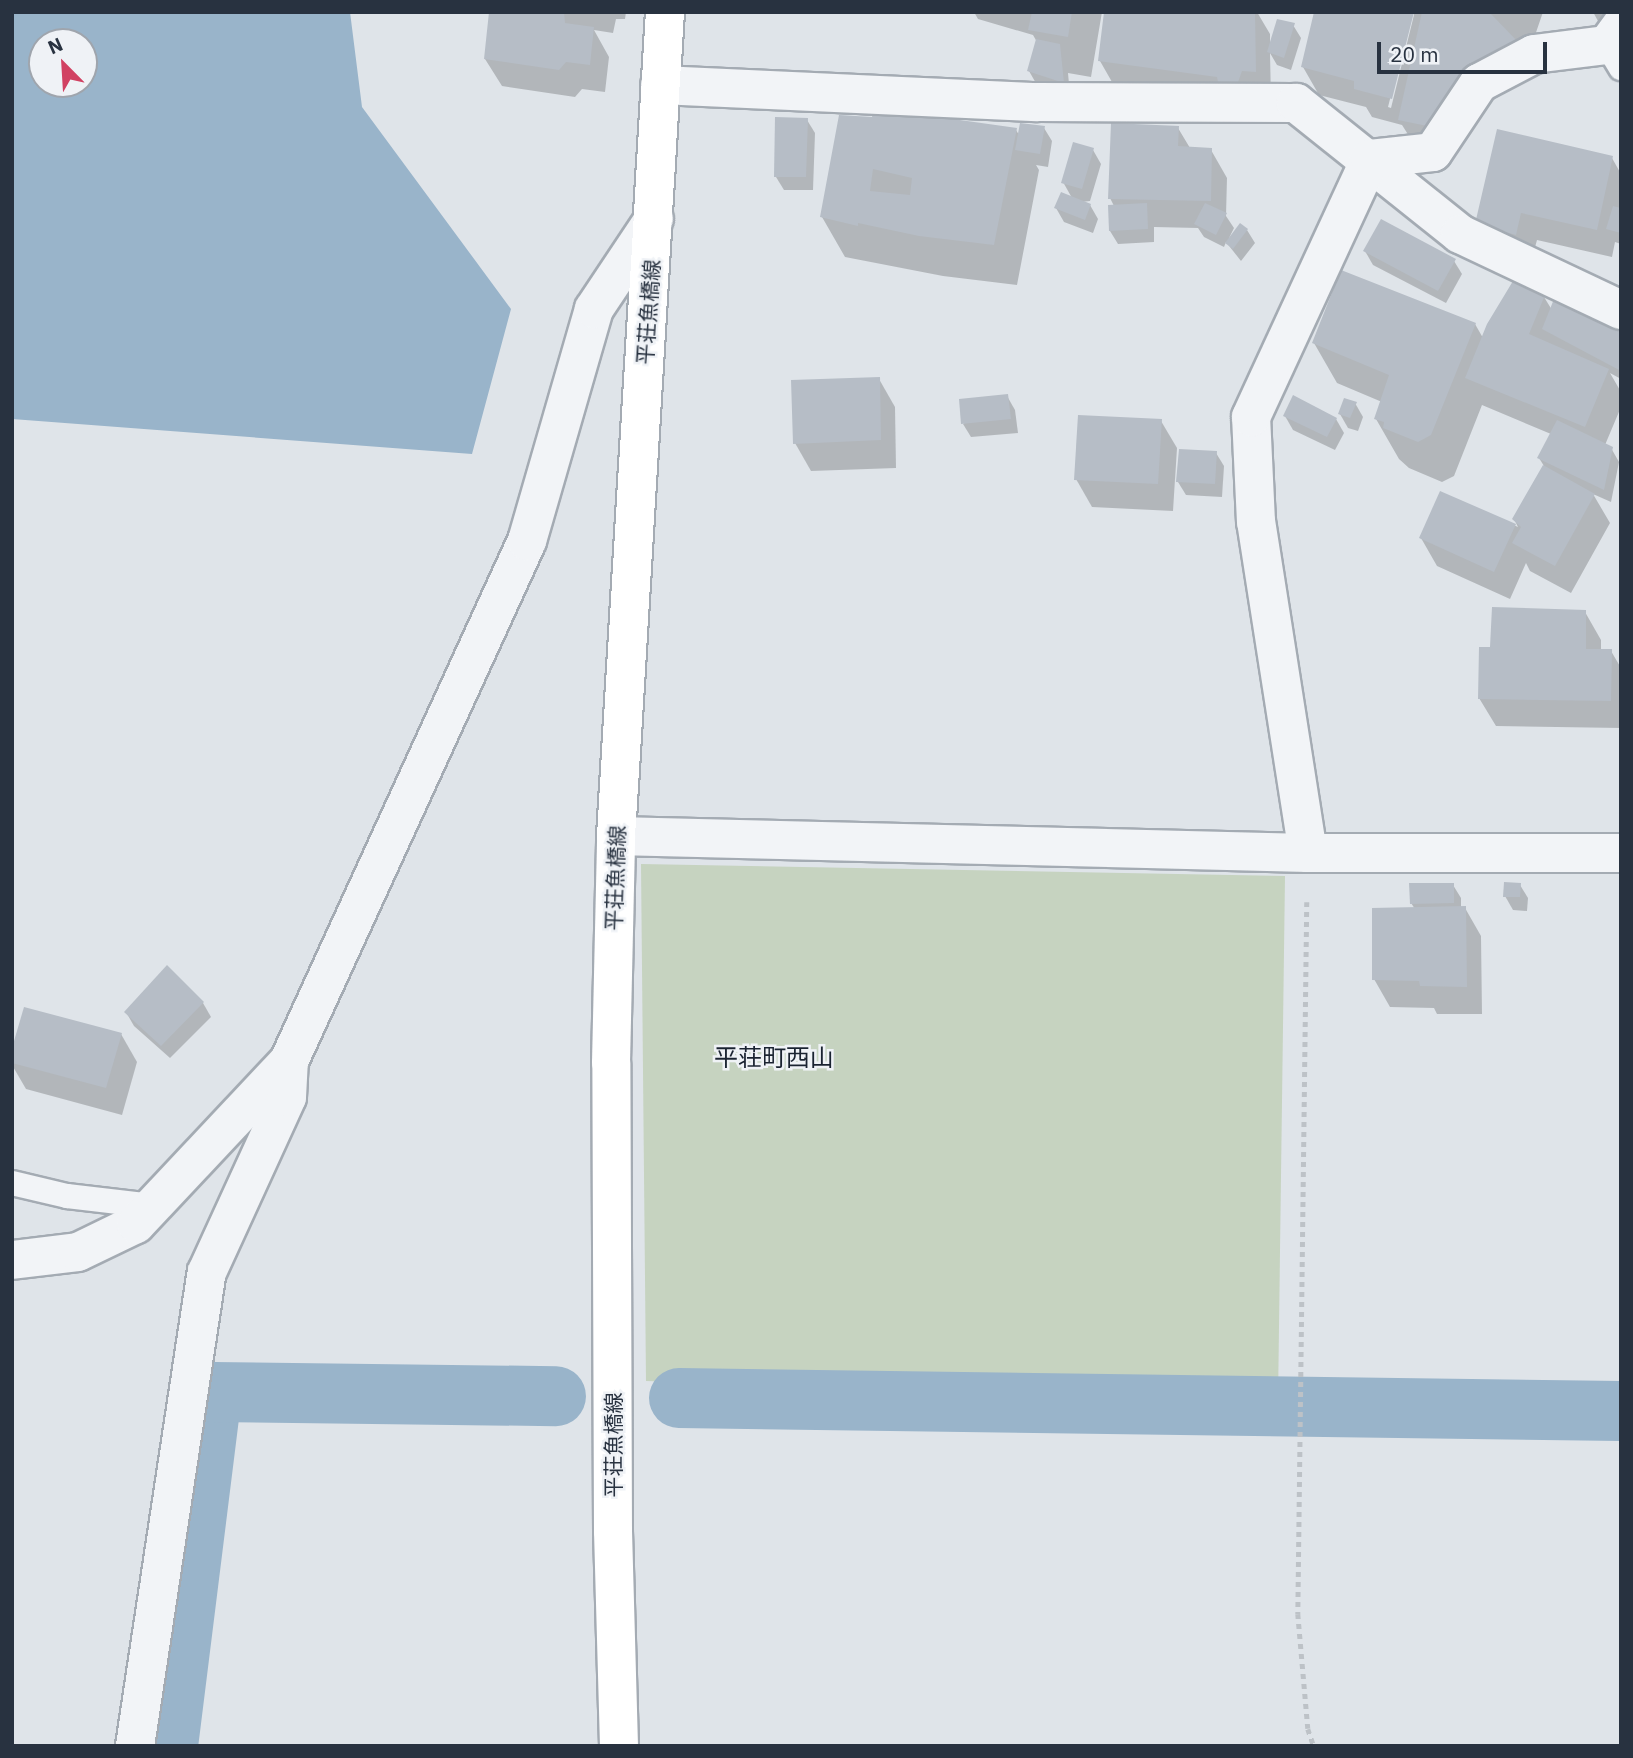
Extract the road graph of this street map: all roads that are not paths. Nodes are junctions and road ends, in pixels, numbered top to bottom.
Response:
1 (665, 12) edge
2 (1616, 46) edge
3 (660, 85) junction
4 (1370, 159) junction
5 (654, 219) junction
6 (1620, 306) edge
7 (616, 836) junction
8 (1308, 853) junction
9 (1621, 853) edge
10 (289, 1061) junction
11 (12, 1183) edge
12 (152, 1206) junction
13 (12, 1260) edge
14 (135, 1746) edge
15 (619, 1746) edge

1 - 3 main road, 平荘魚橋線
2 - 4 street
3 - 4 street
3 - 5 main road, 平荘魚橋線
4 - 6 street
4 - 8 street
5 - 7 main road, 平荘魚橋線
5 - 10 street
7 - 8 street
7 - 15 main road, 平荘魚橋線
8 - 9 street
10 - 12 street
10 - 14 street
11 - 12 lane
12 - 13 street

